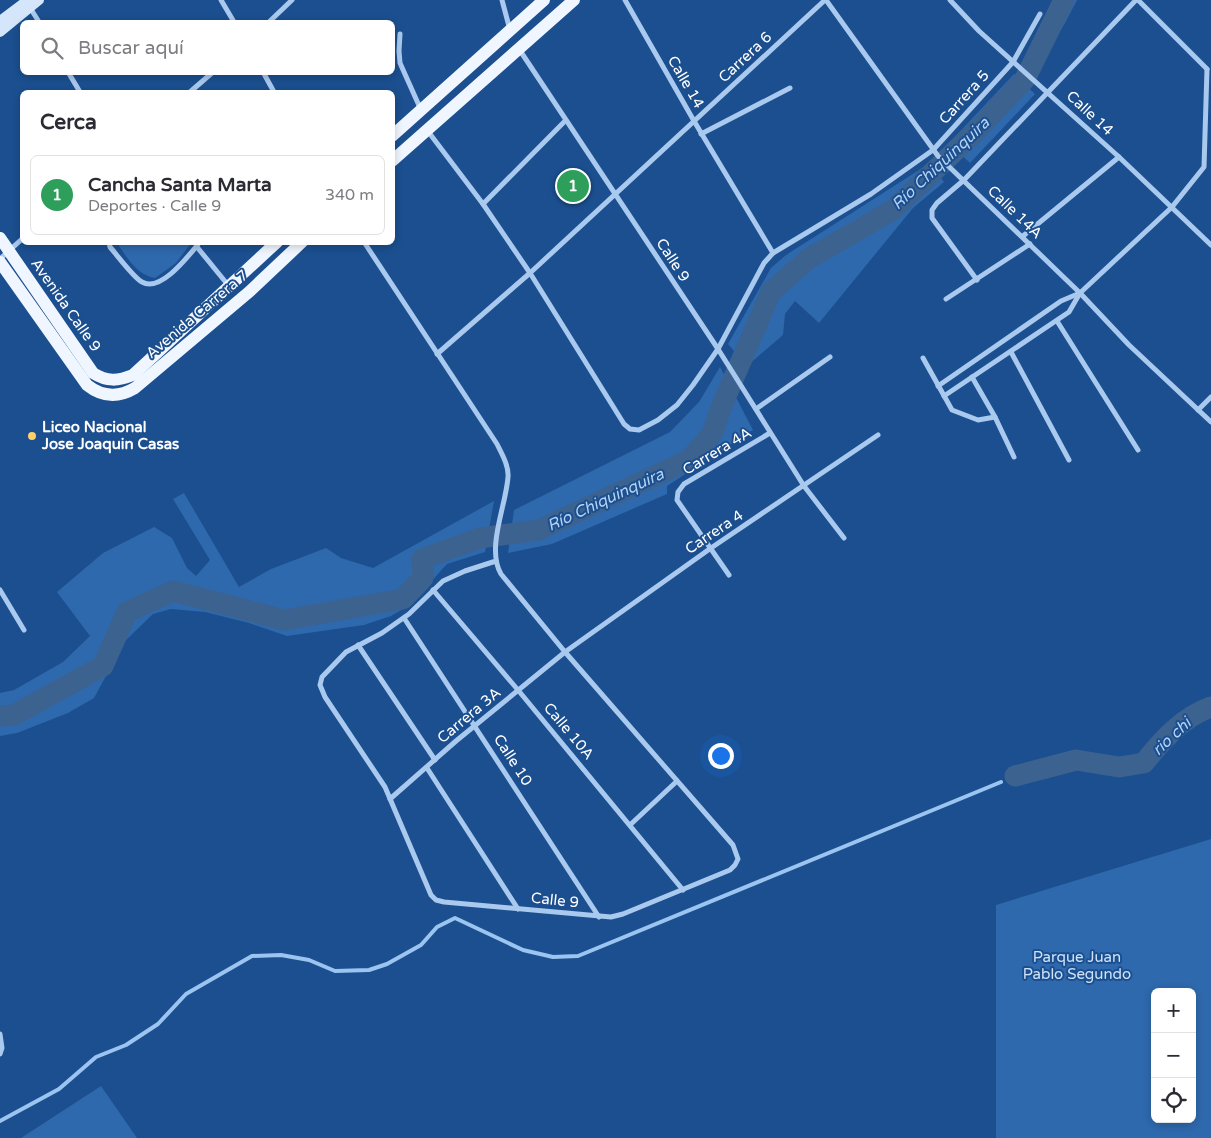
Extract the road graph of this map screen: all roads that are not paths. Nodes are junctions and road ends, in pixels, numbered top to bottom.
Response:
1 (39, 0) edge
2 (221, 0) edge
3 (292, 0) edge
4 (502, 0) edge
5 (544, 0) edge
6 (574, 0) edge
7 (625, 0) edge
8 (826, 0) edge
9 (950, 0) edge
10 (1137, 0) edge
11 (28, 2) edge
12 (1040, 14) dead end
13 (38, 20) edge
14 (233, 20) edge
15 (271, 20) edge
16 (0, 21) edge
17 (510, 31) junction
18 (0, 32) edge
19 (400, 34) dead end
20 (519, 49) junction
21 (1013, 62) junction
22 (1209, 69) edge
23 (70, 75) edge
24 (210, 75) edge
25 (265, 75) edge
26 (790, 88) dead end
27 (79, 90) edge
28 (192, 90) edge
29 (273, 90) edge
30 (1049, 93) junction
31 (421, 110) junction
32 (565, 122) junction
33 (694, 122) junction
34 (428, 130) junction
35 (395, 133) edge
36 (701, 134) junction
37 (933, 150) junction
38 (1119, 156) junction
39 (395, 158) edge
40 (1204, 167) junction
41 (1211, 167) edge
42 (964, 180) junction
43 (615, 194) junction
44 (483, 204) junction
45 (1172, 207) junction
46 (1023, 236) junction
47 (0, 238) edge
48 (20, 241) edge
49 (1030, 244) junction
50 (110, 245) edge
51 (199, 245) edge
52 (274, 245) edge
53 (299, 245) edge
54 (366, 245) edge
55 (1211, 245) edge
56 (773, 253) junction
57 (3, 257) edge
58 (530, 273) junction
59 (977, 280) junction
60 (230, 287) junction
61 (1080, 293) junction
62 (946, 299) dead end
63 (1057, 321) junction
64 (718, 349) junction
65 (1011, 352) junction
66 (437, 354) junction
67 (830, 357) dead end
68 (923, 358) dead end
69 (972, 377) junction
70 (112, 381) joint
71 (938, 386) junction
72 (105, 395) joint
73 (944, 396) junction
74 (1211, 397) edge
75 (756, 409) junction
76 (1198, 410) junction
77 (995, 417) junction
78 (1211, 422) edge
79 (770, 433) junction
80 (878, 435) dead end
81 (1138, 450) dead end
82 (1014, 457) dead end
83 (1069, 460) dead end
84 (804, 486) junction
85 (844, 538) dead end
86 (711, 548) junction
87 (496, 561) junction
88 (729, 575) dead end
89 (0, 590) edge
90 (433, 590) junction
91 (404, 618) junction
92 (24, 630) dead end
93 (358, 644) junction
94 (565, 652) junction
95 (518, 690) junction
96 (476, 726) junction
97 (435, 760) junction
98 (426, 768) junction
99 (678, 781) junction
100 (390, 799) junction
101 (630, 825) junction
102 (683, 890) junction
103 (518, 909) junction
104 (599, 917) junction
105 (0, 1034) edge
106 (0, 1054) edge

1 - 11 street
2 - 14 street
3 - 15 street
4 - 17 street
5 - 17 main road
6 - 20 main road
7 - 33 street, Calle 14
8 - 33 street, Carrera 6
8 - 37 street, Calle 14A
9 - 21 street, Calle 14
10 - 22 street
10 - 30 street
11 - 13 street
11 - 16 street
11 - 18 street
12 - 21 street, Carrera 5
17 - 31 main road
19 - 31 street
20 - 32 street, Calle 9
20 - 34 main road
21 - 30 street, Calle 14
21 - 37 street, Carrera 5
22 - 40 street
23 - 27 street
24 - 28 street
25 - 29 street
26 - 36 street
30 - 38 street, Calle 14
30 - 42 street
31 - 35 main road
32 - 43 street, Calle 9
32 - 44 street
33 - 36 street, Calle 14
33 - 43 street, Carrera 6
34 - 39 main road
34 - 44 street
36 - 56 street, Calle 14
37 - 42 street, Calle 14A
37 - 56 street, Carrera 5
38 - 45 street, Calle 14
38 - 46 street
40 - 41 street
40 - 45 street
42 - 46 street, Calle 14A
42 - 59 street
43 - 58 street
43 - 64 street, Calle 9
44 - 58 street
45 - 55 street, Calle 14
45 - 61 street
46 - 49 street, Calle 14A
47 - 57 main road, Avenida Calle 9
48 - 57 street
49 - 59 street
49 - 61 street, Calle 14A
50 - 51 street
51 - 60 street
52 - 60 main road, Avenida Carrera 7
53 - 72 main road, Avenida Carrera 7
54 - 66 street, Calle 9
56 - 64 street
57 - 70 main road, Avenida Calle 9
57 - 72 main road, Avenida Calle 9
58 - 64 street
58 - 66 street
59 - 62 street
60 - 70 main road, Avenida Carrera 7
61 - 63 street
61 - 71 street
61 - 76 street, Calle 14A
63 - 65 street
63 - 81 street
64 - 75 street, Calle 9
65 - 69 street
65 - 83 street
66 - 87 street, Calle 9
67 - 75 street
68 - 71 street
69 - 73 street
69 - 77 street
71 - 73 street
73 - 77 street
74 - 76 street
75 - 79 street, Calle 9
76 - 78 street, Calle 14A
77 - 82 street
79 - 84 street, Calle 9
79 - 86 street, Carrera 4A
80 - 84 street, Carrera 4
84 - 85 street, Calle 9
84 - 86 street, Carrera 4
86 - 88 street
86 - 94 street, Carrera 4
87 - 90 street, Calle 9
87 - 94 street, Calle 9
89 - 92 street
90 - 91 street, Calle 9
90 - 95 street, Calle 10A
91 - 93 street, Calle 9
91 - 96 street, Calle 10
93 - 97 street
93 - 100 street, Calle 9
94 - 95 street, Carrera 3A
94 - 99 street, Calle 9
95 - 96 street, Carrera 3A
95 - 101 street, Calle 10A
96 - 97 street, Carrera 3A
96 - 104 street, Calle 10
97 - 98 street, Carrera 3A
98 - 100 street, Carrera 3A
98 - 103 street
99 - 101 street
99 - 102 street, Calle 9
100 - 103 street, Calle 9
101 - 102 street, Calle 10A
102 - 104 street, Calle 9
103 - 104 street, Calle 9
105 - 106 street

